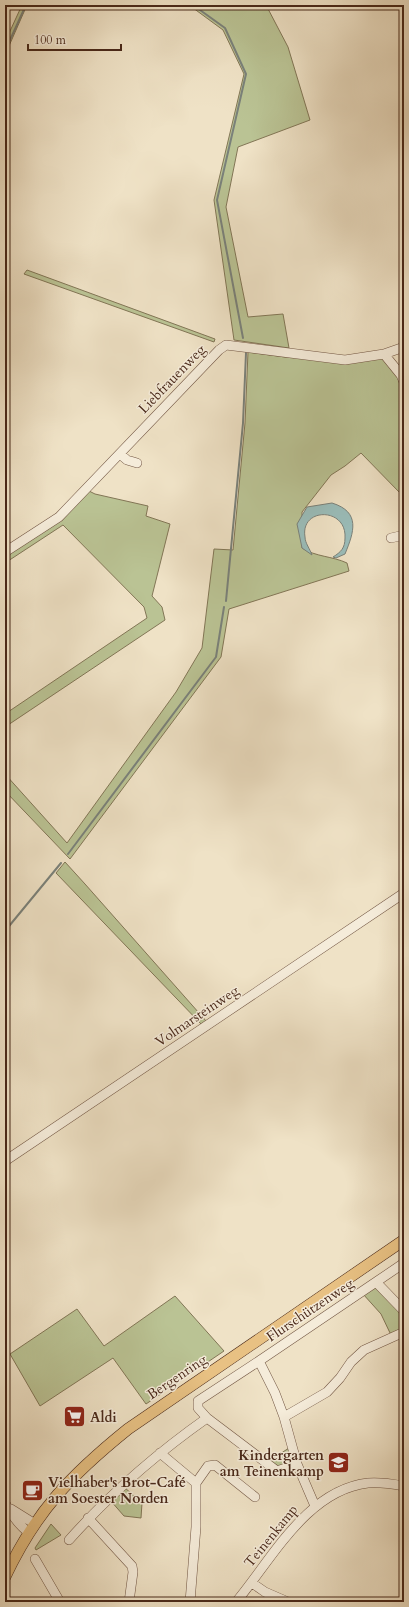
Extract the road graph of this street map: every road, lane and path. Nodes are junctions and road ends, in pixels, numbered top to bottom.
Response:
1 (404, 347) edge
2 (384, 354) junction
3 (404, 382) edge
4 (120, 454) junction
5 (136, 463) dead end
6 (404, 534) edge
7 (391, 538) dead end
8 (5, 552) edge
9 (404, 893) edge
10 (5, 1161) edge
11 (404, 1240) edge
12 (404, 1263) edge
13 (376, 1282) junction
14 (400, 1300) edge
15 (404, 1311) edge
16 (404, 1332) edge
17 (258, 1361) junction
18 (284, 1417) junction
19 (207, 1418) junction
20 (160, 1453) junction
21 (297, 1464) junction
22 (196, 1483) junction
23 (404, 1486) edge
24 (255, 1497) dead end
25 (6, 1504) edge
26 (315, 1506) junction
27 (88, 1518) junction
28 (32, 1528) junction
29 (69, 1540) dead end
30 (35, 1559) dead end
31 (5, 1577) edge
32 (252, 1583) junction
33 (60, 1602) edge
34 (129, 1602) edge
35 (190, 1602) edge
36 (236, 1602) edge
37 (288, 1602) edge

1 - 2 street, Liebfrauenweg
2 - 3 street
2 - 4 street, Liebfrauenweg
4 - 5 street
4 - 8 street, Liebfrauenweg
6 - 7 street
9 - 10 street, Volmarsteinweg
11 - 28 main road, Bergenring
12 - 13 street, Flurschützenweg
13 - 14 street, Flurschützenweg
13 - 17 street, Flurschützenweg
14 - 15 street, Flurschützenweg
16 - 18 street
17 - 18 street
17 - 19 street, Flurschützenweg
18 - 21 street
19 - 20 street
19 - 21 street
20 - 22 street
20 - 27 street
21 - 26 street
22 - 24 street
22 - 35 street
23 - 26 street, Teinenkamp
25 - 28 street
26 - 32 street, Teinenkamp
27 - 29 street
27 - 34 street
28 - 31 main road, Bergenring
30 - 33 street
32 - 36 street, Teinenkamp
32 - 37 street

